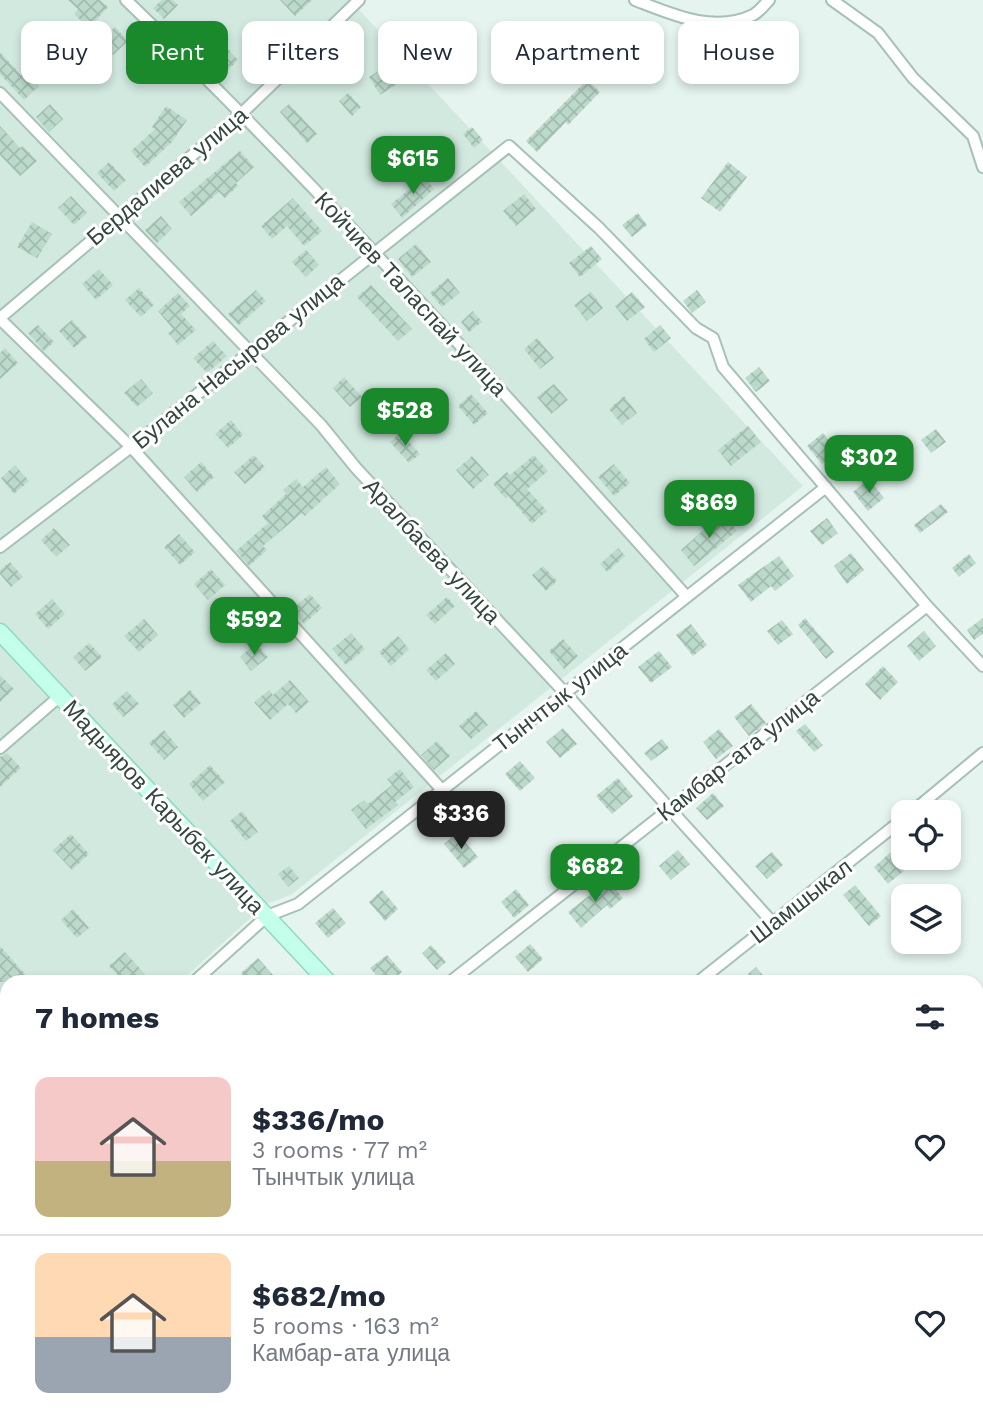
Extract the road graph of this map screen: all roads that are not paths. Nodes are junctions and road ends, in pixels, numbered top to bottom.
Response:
1 (126, 0) edge
2 (359, 0) edge
3 (635, 0) edge
4 (769, 0) edge
5 (832, 0) edge
6 (0, 93) edge
7 (241, 114) junction
8 (983, 167) edge
9 (119, 217) junction
10 (373, 253) junction
11 (0, 318) edge
12 (250, 352) junction
13 (131, 447) junction
14 (826, 487) junction
15 (0, 547) edge
16 (687, 597) junction
17 (927, 606) junction
18 (0, 632) edge
19 (983, 666) edge
20 (565, 693) junction
21 (60, 696) junction
22 (0, 748) edge
23 (983, 753) edge
24 (442, 790) junction
25 (926, 800) edge
26 (670, 809) junction
27 (891, 829) edge
28 (267, 916) junction
29 (773, 923) junction
30 (202, 975) edge
31 (322, 975) edge
32 (459, 975) edge
33 (707, 975) edge

1 - 7 street, Койчиев Таласпай улица
2 - 7 street, Бердалиева улица
3 - 4 street
5 - 8 street
6 - 9 street, Аралбаева улица
7 - 9 street, Бердалиева улица
7 - 10 street, Койчиев Таласпай улица
9 - 11 street, Бердалиева улица
9 - 12 street, Аралбаева улица
10 - 12 street, Булана Насырова улица
10 - 14 street, Булана Насырова улица
10 - 16 street, Койчиев Таласпай улица
11 - 13 street
12 - 13 street, Булана Насырова улица
12 - 20 street, Аралбаева улица
13 - 15 street, Булана Насырова улица
13 - 24 street
14 - 16 street, Тынчтык улица
14 - 17 street
16 - 20 street, Тынчтык улица
17 - 19 street
17 - 26 street, Камбар-ата улица
18 - 21 street, Мадыяров Карыбек улица
20 - 24 street, Тынчтык улица
20 - 26 street, Аралбаева улица
21 - 22 street
21 - 28 street, Мадыяров Карыбек улица
23 - 25 street
24 - 28 street, Тынчтык улица
26 - 29 street, Аралбаева улица
26 - 32 street, Камбар-ата улица
27 - 29 street, Шамшыкал
28 - 30 street, Тынчтык улица
28 - 31 street, Мадыяров Карыбек улица
29 - 33 street, Шамшыкал

